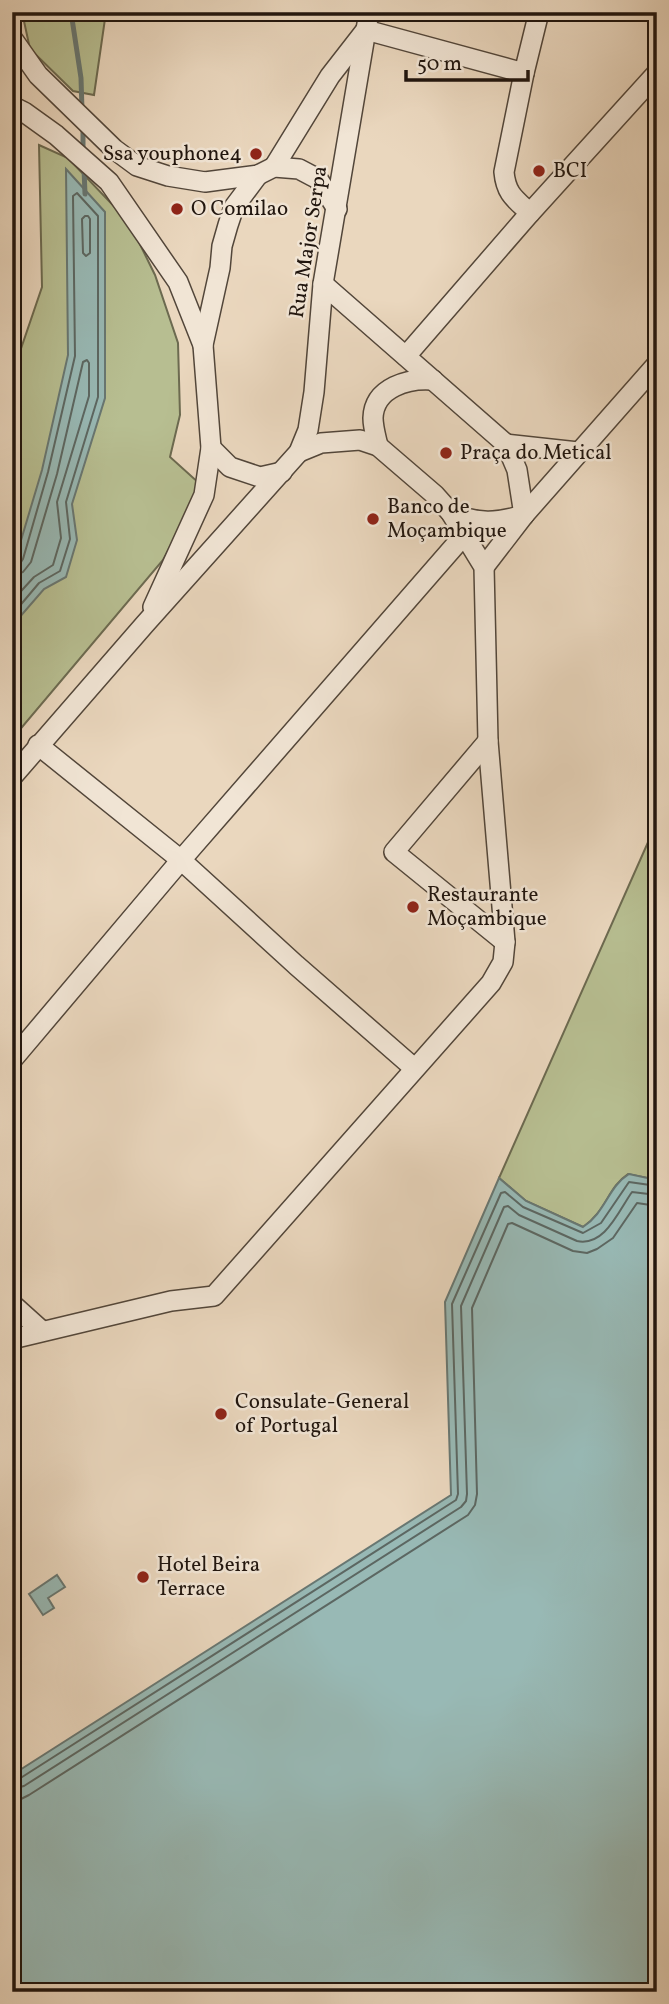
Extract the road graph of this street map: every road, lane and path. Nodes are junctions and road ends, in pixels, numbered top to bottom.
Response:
1 (539, 12) edge
2 (368, 21) edge
3 (12, 38) edge
4 (524, 73) junction
5 (657, 73) edge
6 (18, 109) edge
7 (266, 171) junction
8 (337, 209) junction
9 (530, 214) junction
10 (323, 284) junction
11 (203, 345) junction
12 (406, 356) junction
13 (657, 364) edge
14 (433, 380) junction
15 (506, 444) junction
16 (378, 446) junction
17 (211, 448) junction
18 (299, 452) junction
19 (578, 452) junction
20 (282, 472) junction
21 (451, 513) junction
22 (524, 515) junction
23 (465, 534) junction
24 (484, 566) junction
25 (145, 624) junction
26 (488, 741) junction
27 (38, 745) junction
28 (12, 776) edge
29 (181, 860) junction
30 (505, 942) junction
31 (12, 1060) edge
32 (414, 1068) junction
33 (12, 1304) edge
34 (42, 1331) junction
35 (12, 1339) edge

1 - 4 street
2 - 4 street
2 - 7 street
2 - 8 street, Rua Major Serpa
3 - 7 street
4 - 9 street
5 - 9 street
6 - 11 street
7 - 8 street
7 - 11 street
8 - 10 street, Rua Major Serpa
9 - 12 street
10 - 12 street
10 - 18 street, Rua Major Serpa
11 - 17 street
12 - 14 street
13 - 19 street
14 - 15 street
14 - 16 street
15 - 19 street
15 - 22 street
16 - 18 street
16 - 21 street
17 - 20 street
17 - 25 street
18 - 20 street, Rua Major Serpa
19 - 22 street
20 - 25 street, Rua Major Serpa
21 - 22 street
21 - 23 street
22 - 24 street
23 - 24 street
23 - 29 street
24 - 26 street
25 - 27 street, Rua Major Serpa
26 - 30 street
26 - 30 street
27 - 28 street, Rua Major Serpa
27 - 29 street
29 - 31 street
29 - 32 street
30 - 32 street
32 - 34 street
33 - 34 street
34 - 35 street

